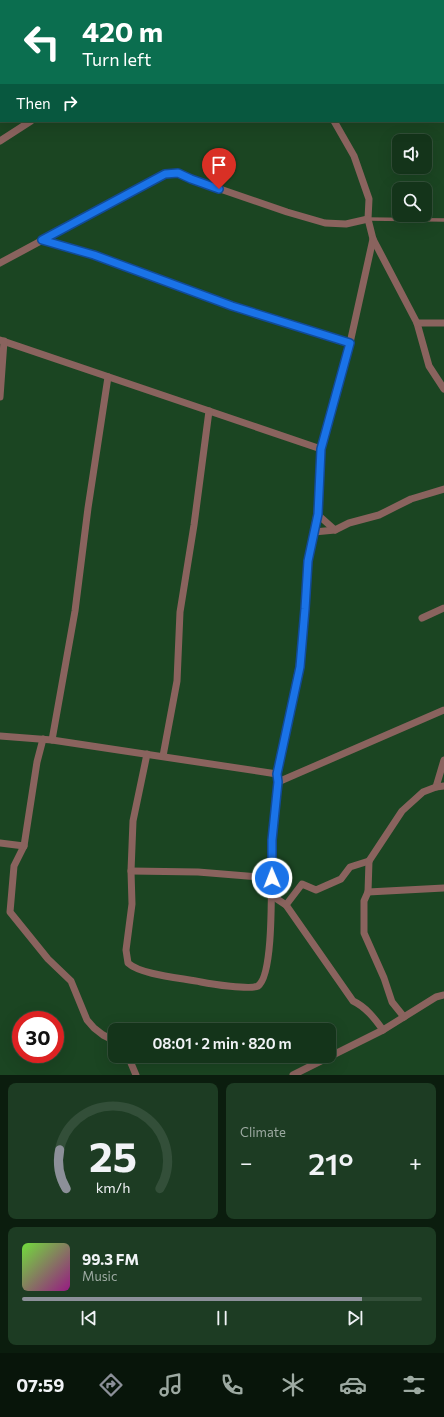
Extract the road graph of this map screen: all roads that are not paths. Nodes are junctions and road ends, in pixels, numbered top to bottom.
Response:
1 (27, 122) edge
2 (335, 122) edge
3 (0, 141) edge
4 (368, 219) junction
5 (444, 220) edge
6 (373, 239) junction
7 (42, 240) junction
8 (0, 263) edge
9 (417, 323) junction
10 (444, 323) edge
11 (2, 340) edge
12 (350, 343) junction
13 (108, 377) junction
14 (444, 389) edge
15 (0, 397) edge
16 (209, 411) junction
17 (321, 449) junction
18 (444, 489) edge
19 (318, 514) junction
20 (335, 530) junction
21 (314, 532) junction
22 (444, 608) edge
23 (422, 618) dead end
24 (444, 710) edge
25 (0, 736) edge
26 (43, 739) junction
27 (52, 740) junction
28 (147, 754) junction
29 (163, 756) junction
30 (444, 760) edge
31 (277, 774) junction
32 (278, 782) junction
33 (444, 786) edge
34 (436, 787) junction
35 (0, 843) edge
36 (24, 846) junction
37 (369, 861) junction
38 (131, 871) junction
39 (272, 878) junction
40 (444, 888) edge
41 (368, 892) junction
42 (271, 895) junction
43 (286, 905) junction
44 (444, 996) edge
45 (404, 1017) junction
46 (383, 1030) junction
47 (108, 1038) edge
48 (131, 1063) edge
49 (136, 1075) edge
50 (293, 1075) edge

1 - 3 street
2 - 4 street
4 - 5 lane
4 - 6 street
4 - 7 street
6 - 9 street
6 - 12 street
7 - 8 street
7 - 12 street
9 - 10 street
9 - 14 street
11 - 13 street
11 - 15 street
12 - 17 street
13 - 16 street
13 - 27 street
16 - 17 street
16 - 29 street
17 - 19 street
18 - 20 street
19 - 20 street
19 - 21 street
20 - 21 street
21 - 31 street
22 - 23 street
24 - 32 street
25 - 26 street
26 - 27 street
26 - 36 street
27 - 28 street
28 - 29 street
28 - 38 street
29 - 31 street
30 - 34 street
31 - 32 street
32 - 39 street
33 - 34 street
34 - 37 street
35 - 36 street
36 - 47 street
37 - 41 street
37 - 43 street
38 - 39 street
38 - 42 street
39 - 42 street
40 - 41 street
41 - 45 street
42 - 43 street
43 - 46 street
44 - 45 street
45 - 46 street
46 - 50 street
48 - 49 street

